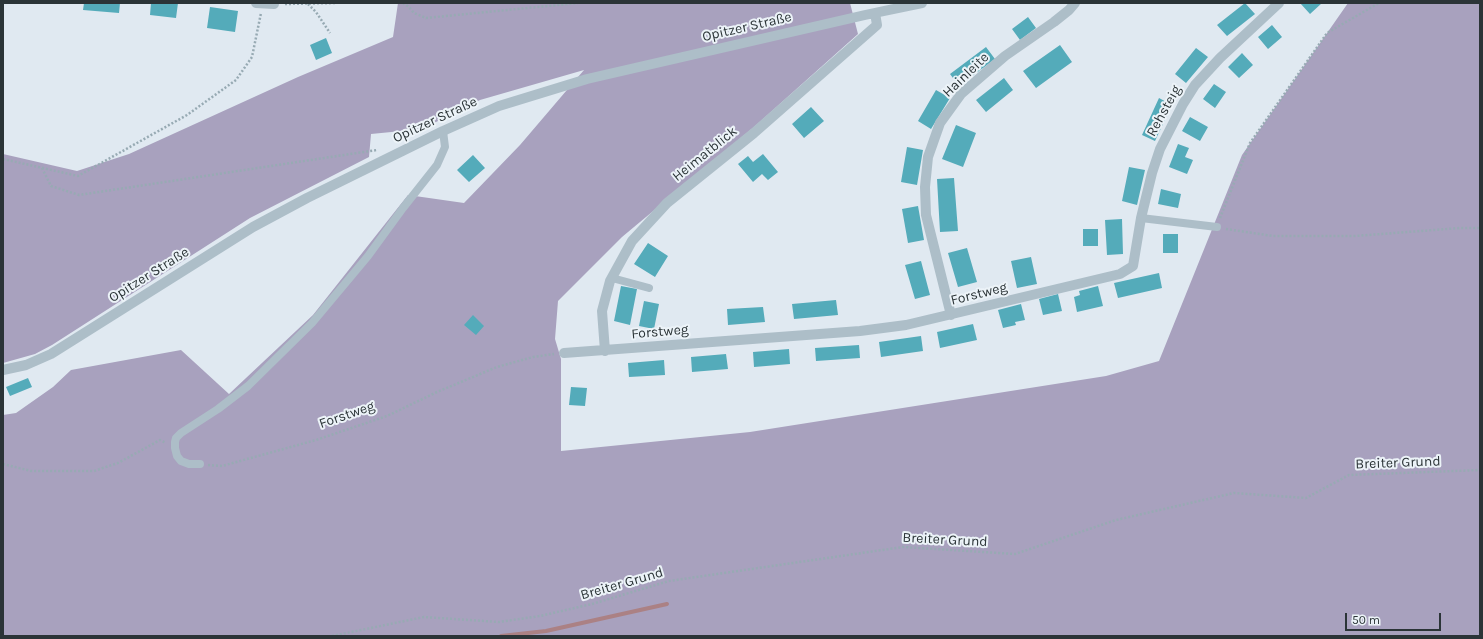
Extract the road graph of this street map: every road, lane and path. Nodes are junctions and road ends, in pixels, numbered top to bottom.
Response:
1 (336, 3) edge
2 (403, 3) edge
3 (578, 3) edge
4 (922, 3) edge
5 (1075, 3) edge
6 (1279, 3) edge
7 (1379, 3) edge
8 (259, 4) edge
9 (274, 4) edge
10 (308, 4) edge
11 (875, 13) junction
12 (330, 33) dead end
13 (443, 131) junction
14 (384, 149) dead end
15 (3, 159) edge
16 (42, 168) junction
17 (1141, 218) junction
18 (1217, 227) junction
19 (1480, 228) edge
20 (1133, 266) joint
21 (612, 278) junction
22 (648, 288) dead end
23 (951, 315) junction
24 (605, 351) junction
25 (564, 353) joint
26 (3, 370) edge
27 (175, 448) junction
28 (3, 464) edge
29 (200, 464) joint
30 (1480, 470) edge
31 (332, 636) edge

1 - 10 path
2 - 3 path
4 - 11 street, Opitzer Straße
5 - 23 street, Hainleite
6 - 17 street, Rehsteig
7 - 18 path
8 - 9 street
8 - 16 path
9 - 10 path
10 - 12 path
11 - 13 street, Opitzer Straße
11 - 21 street, Heimatblick
13 - 26 street, Opitzer Straße
13 - 27 lane
14 - 16 path
15 - 16 path
17 - 18 lane
17 - 20 street, Rehsteig
18 - 19 path
20 - 23 street, Forstweg
21 - 22 lane
21 - 24 street, Heimatblick
23 - 24 street, Forstweg
24 - 25 street, Forstweg
25 - 29 path, Forstweg
27 - 28 path
27 - 29 lane
30 - 31 path, Breiter Grund

